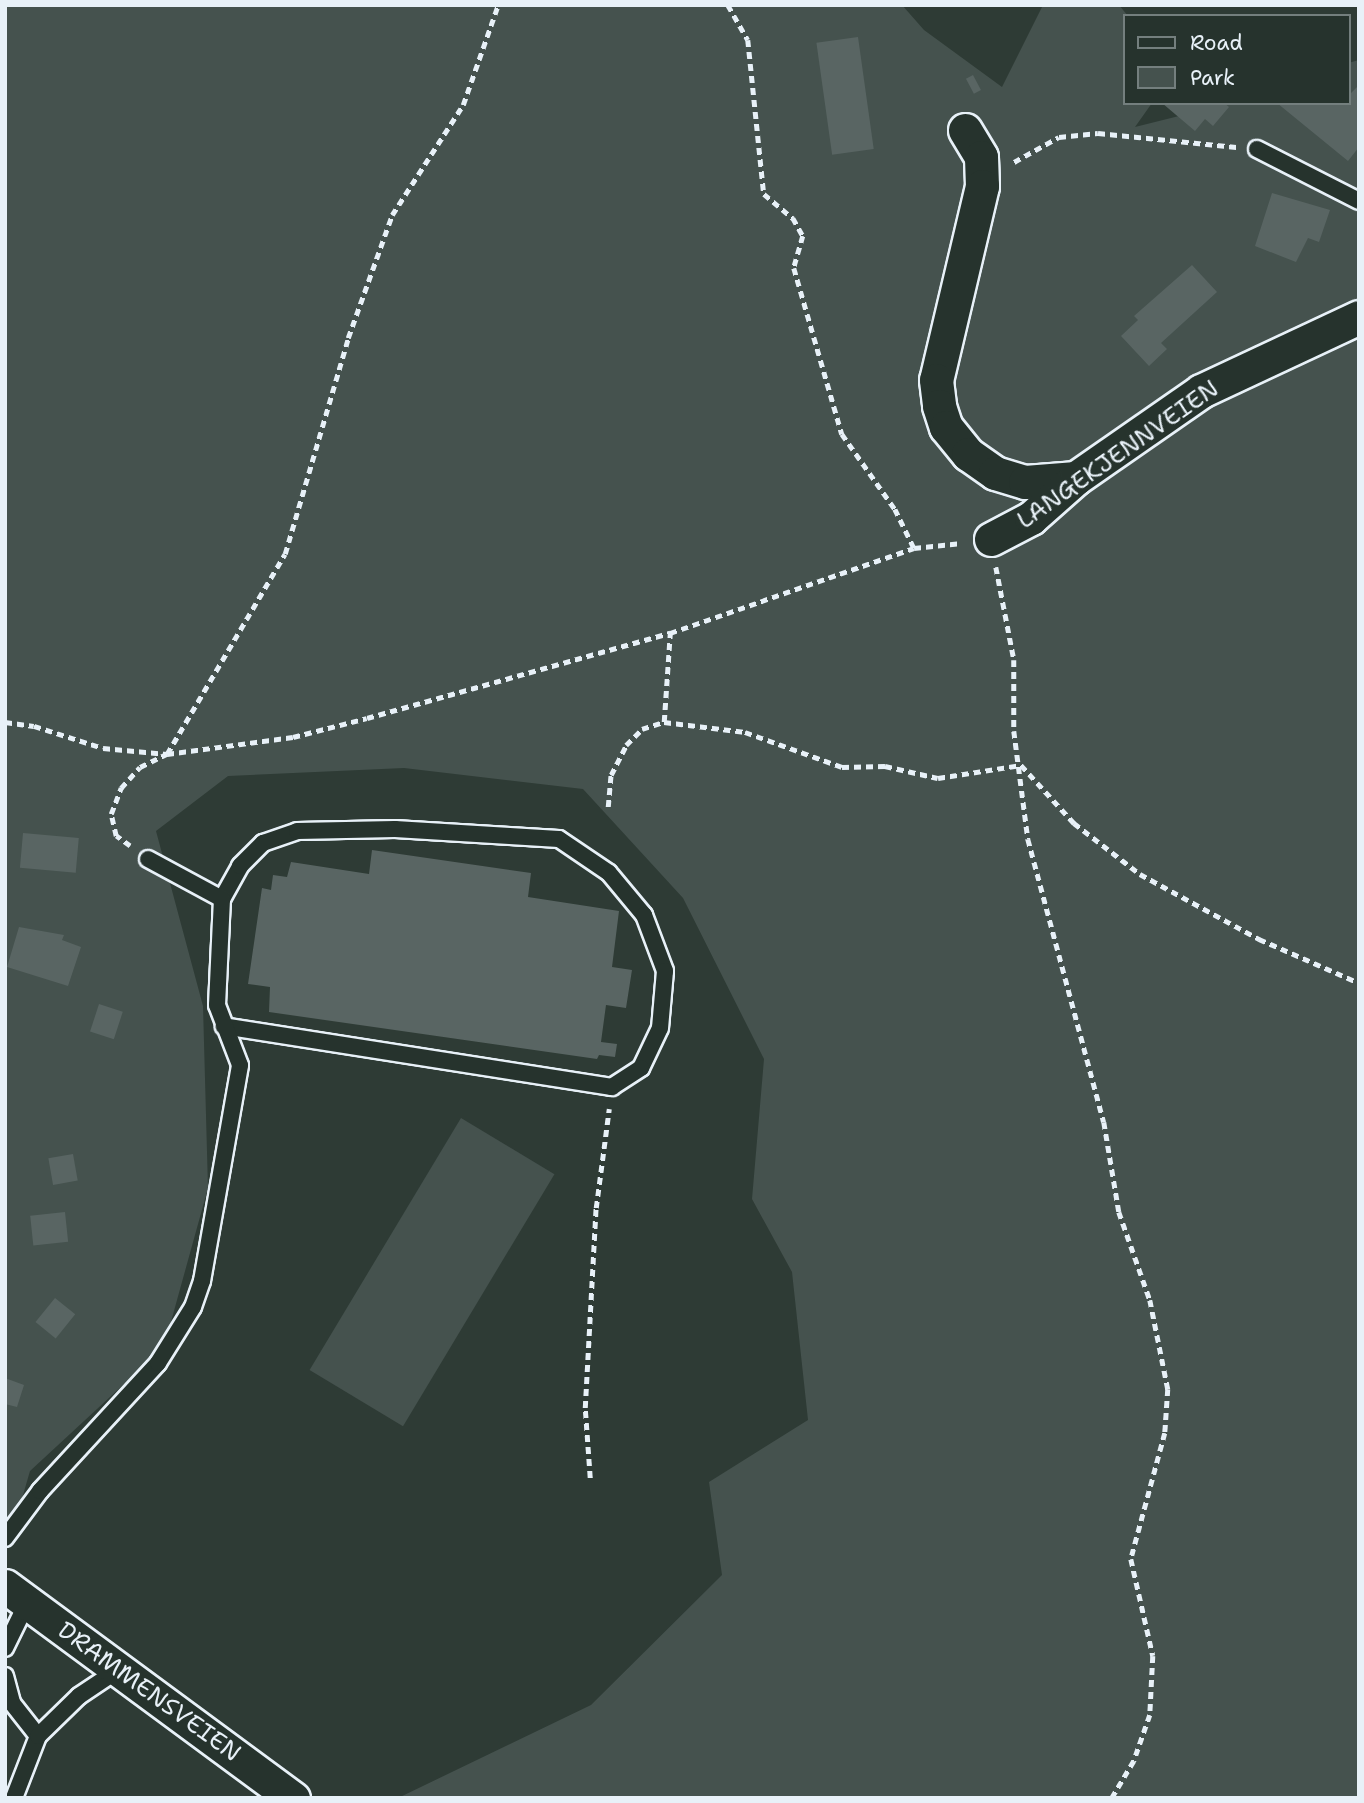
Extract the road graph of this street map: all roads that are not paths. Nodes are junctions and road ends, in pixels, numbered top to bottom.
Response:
1 (965, 130) dead end
2 (1258, 149) road end
3 (1359, 201) edge
4 (1359, 317) edge
5 (1076, 478) junction
6 (991, 539) road end
7 (148, 859) road end
8 (222, 899) junction
9 (225, 1026) junction
10 (5, 1538) edge
11 (16, 1594) edge
12 (5, 1648) edge
13 (118, 1670) junction
14 (5, 1676) edge
15 (38, 1736) junction
16 (14, 1798) edge
17 (293, 1798) edge

1 - 5 street
2 - 3 lane
4 - 5 street, LANGEKJENNVEIEN
5 - 6 street, LANGEKJENNVEIEN
7 - 8 lane
8 - 9 lane
8 - 9 lane
9 - 10 lane
11 - 12 lane
11 - 13 street, DRAMMENSVEIEN
13 - 15 lane
13 - 17 street, DRAMMENSVEIEN
14 - 15 lane
15 - 16 lane

